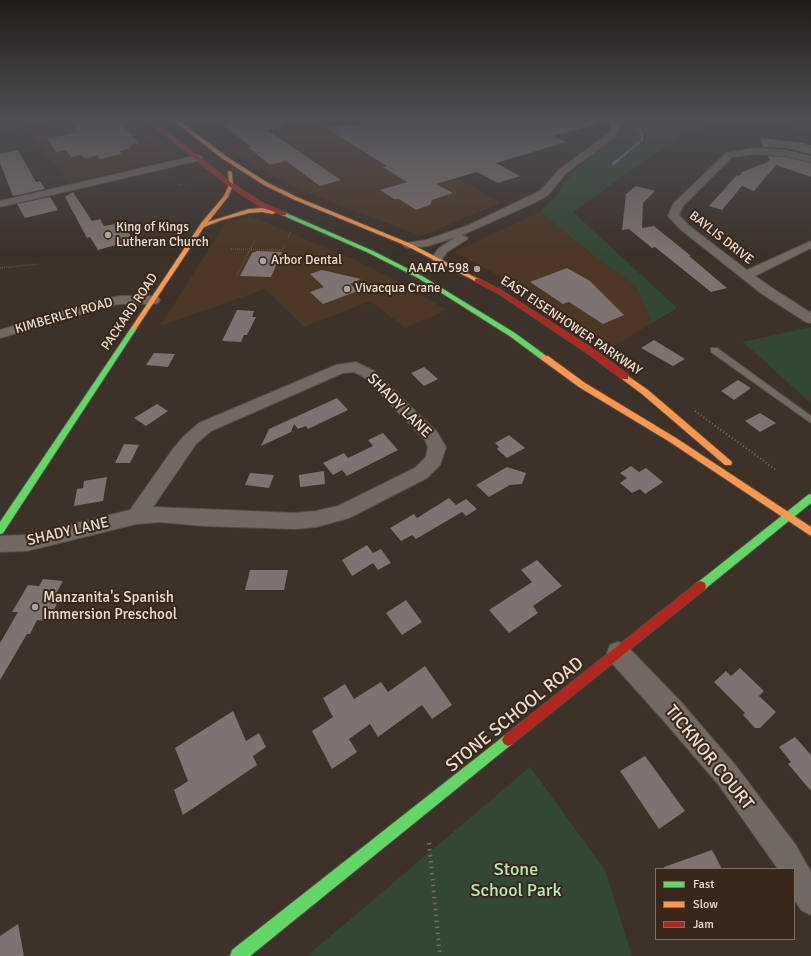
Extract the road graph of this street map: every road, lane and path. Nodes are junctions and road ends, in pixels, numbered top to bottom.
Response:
1 (170, 165) edge
2 (228, 165) edge
3 (236, 165) edge
4 (572, 165) edge
5 (718, 165) edge
6 (206, 166) joint
7 (212, 182) dead end
8 (185, 184) dead end
9 (178, 185) dead end
10 (231, 185) junction
11 (213, 197) dead end
12 (0, 204) edge
13 (278, 213) junction
14 (204, 224) junction
15 (473, 227) junction
16 (312, 228) junction
17 (292, 231) dead end
18 (377, 231) junction
19 (288, 238) dead end
20 (255, 240) dead end
21 (811, 244) edge
22 (285, 245) dead end
23 (409, 245) junction
24 (231, 248) dead end
25 (250, 249) junction
26 (248, 254) junction
27 (251, 254) dead end
28 (437, 258) junction
29 (39, 264) dead end
30 (0, 268) edge
31 (236, 275) dead end
32 (746, 275) junction
33 (420, 277) junction
34 (153, 300) junction
35 (479, 303) dead end
36 (811, 319) edge
37 (0, 334) edge
38 (714, 350) dead end
39 (811, 420) edge
40 (811, 498) edge
41 (136, 516) junction
42 (789, 516) junction
43 (0, 530) edge
44 (811, 532) edge
45 (0, 544) edge
46 (618, 653) junction
47 (429, 843) dead end
48 (793, 868) edge
49 (795, 872) edge
50 (811, 900) edge
51 (238, 956) edge
52 (440, 956) edge

1 - 12 street
2 - 10 main road
3 - 18 main road, EAST EISENHOWER PARKWAY
4 - 15 street
5 - 32 street, BAYLIS DRIVE
6 - 7 main road
6 - 10 main road, EAST EISENHOWER PARKWAY
8 - 9 path
10 - 13 main road, EAST EISENHOWER PARKWAY
10 - 14 main road, PACKARD ROAD
11 - 14 main road
13 - 14 main road
13 - 16 main road, EAST EISENHOWER PARKWAY
14 - 34 main road, PACKARD ROAD
15 - 23 street
15 - 28 street
16 - 18 main road
16 - 33 main road, EAST EISENHOWER PARKWAY
17 - 19 path
18 - 23 main road, EAST EISENHOWER PARKWAY
20 - 25 path
21 - 32 street
22 - 25 path
23 - 28 main road, EAST EISENHOWER PARKWAY
24 - 25 path
25 - 26 path
26 - 27 path
26 - 31 path
28 - 42 main road, EAST EISENHOWER PARKWAY
29 - 30 path
32 - 36 street, BAYLIS DRIVE
33 - 35 main road
33 - 42 main road, EAST EISENHOWER PARKWAY
34 - 37 street, KIMBERLEY ROAD
34 - 43 main road, PACKARD ROAD
38 - 39 lane
40 - 42 main road, STONE SCHOOL ROAD
41 - 41 street, SHADY LANE
41 - 45 street, SHADY LANE
42 - 44 main road, EAST EISENHOWER PARKWAY
42 - 46 main road, STONE SCHOOL ROAD
46 - 48 street, TICKNOR COURT
46 - 51 main road, STONE SCHOOL ROAD
47 - 52 path
49 - 50 street, TICKNOR COURT

